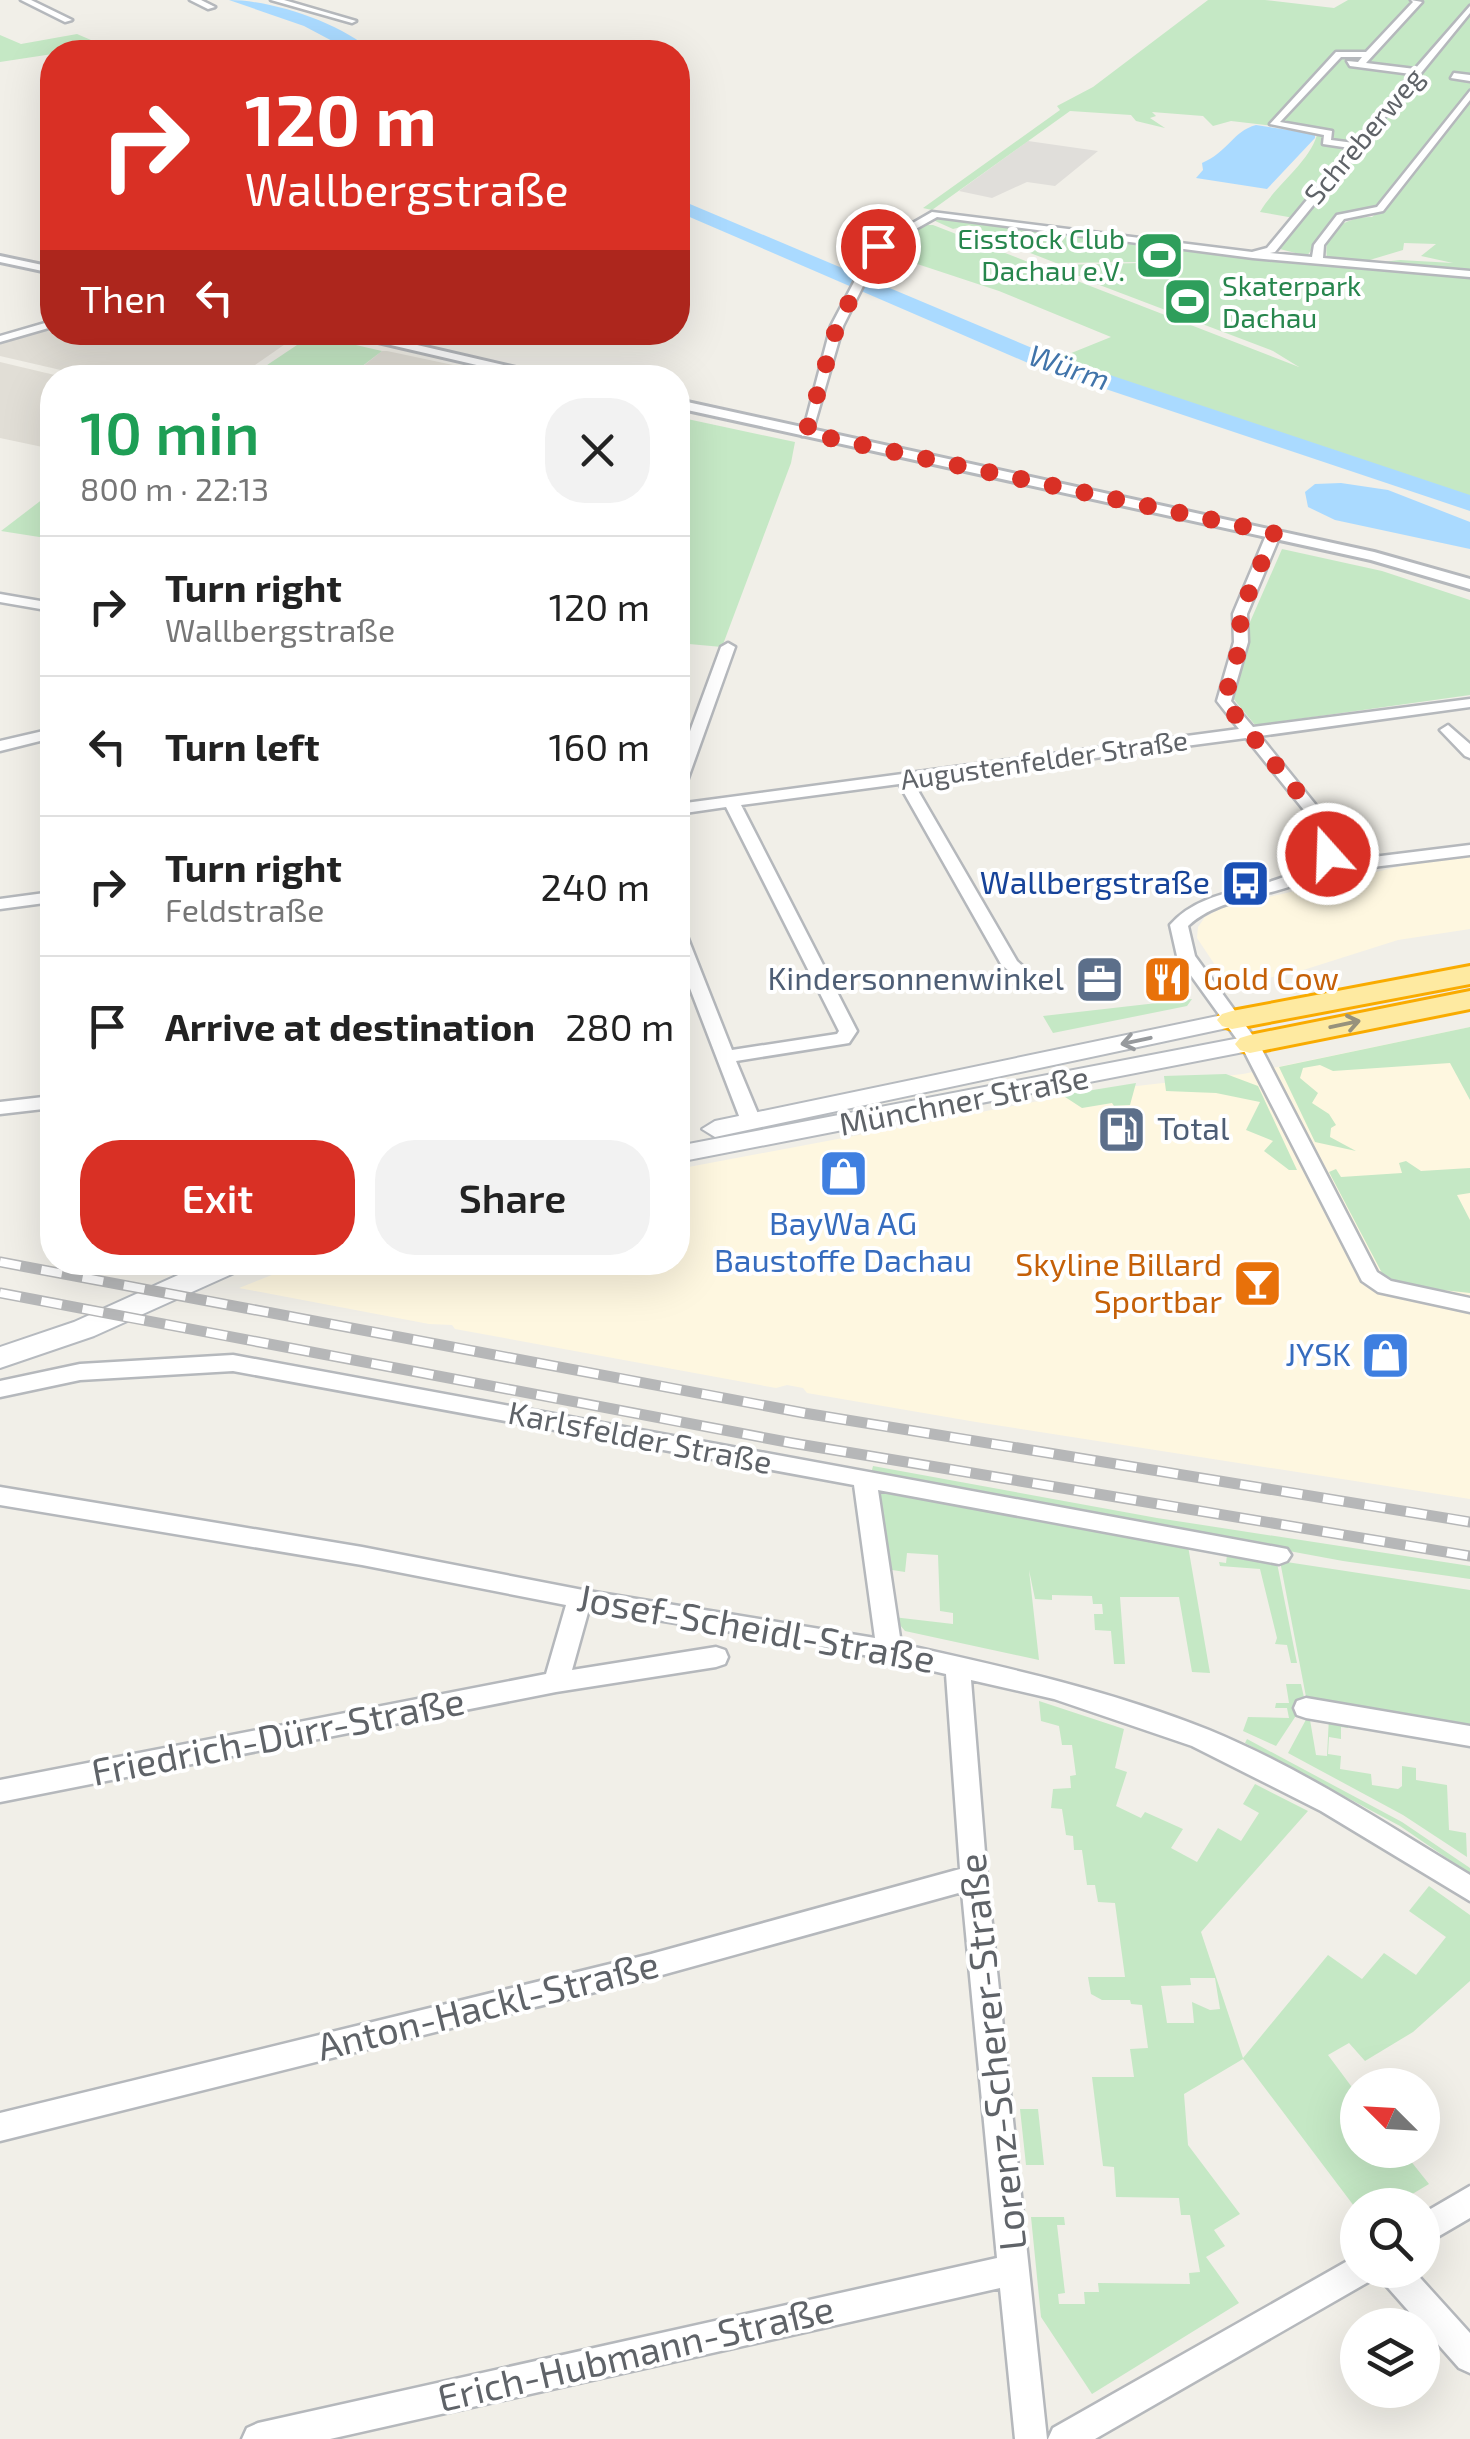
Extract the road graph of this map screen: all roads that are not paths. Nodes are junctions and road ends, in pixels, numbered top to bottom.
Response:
1 (25, 0) edge
2 (194, 0) edge
3 (275, 0) edge
4 (1415, 0) edge
5 (212, 6) dead end
6 (1470, 8) edge
7 (68, 20) dead end
8 (352, 21) dead end
9 (1368, 55) junction
10 (1332, 61) junction
11 (1359, 64) junction
12 (1417, 72) junction
13 (1454, 76) dead end
14 (1470, 78) edge
15 (1470, 94) edge
16 (1356, 146) junction
17 (1253, 255) junction
18 (0, 259) edge
19 (1317, 260) junction
20 (40, 267) edge
21 (1470, 274) edge
22 (40, 328) edge
23 (0, 340) edge
24 (402, 345) edge
25 (493, 365) edge
26 (690, 407) edge
27 (806, 433) junction
28 (1274, 533) junction
29 (1470, 584) edge
30 (0, 598) edge
31 (40, 604) edge
32 (728, 647) dead end
33 (1470, 703) edge
34 (1448, 730) dead end
35 (1246, 733) junction
36 (40, 737) edge
37 (0, 746) edge
38 (690, 751) edge
39 (1470, 753) edge
40 (905, 781) junction
41 (731, 801) junction
42 (690, 807) edge
43 (1470, 850) edge
44 (1328, 854) junction
45 (40, 899) edge
46 (0, 904) edge
47 (690, 967) edge
48 (1016, 980) dead end
49 (1467, 984) edge
50 (1241, 1032) junction
51 (725, 1057) junction
52 (40, 1103) edge
53 (0, 1108) edge
54 (750, 1122) junction
55 (690, 1134) edge
56 (690, 1151) edge
57 (205, 1275) edge
58 (1470, 1305) edge
59 (0, 1358) edge
60 (0, 1389) edge
61 (865, 1481) junction
62 (0, 1496) edge
63 (1279, 1554) dead end
64 (580, 1599) junction
65 (889, 1648) junction
66 (716, 1657) dead end
67 (958, 1666) junction
68 (556, 1682) junction
69 (1306, 1708) dead end
70 (1470, 1736) edge
71 (0, 1791) edge
72 (974, 1877) junction
73 (1470, 1889) edge
74 (0, 2126) edge
75 (1470, 2200) edge
76 (1440, 2219) edge
77 (1014, 2270) junction
78 (1340, 2281) edge
79 (1409, 2288) edge
80 (1470, 2358) edge
81 (258, 2439) edge
82 (1031, 2439) edge
83 (1064, 2439) edge

1 - 7 street
2 - 5 street
3 - 8 street
4 - 9 street
6 - 12 street, Schreberweg
9 - 10 street
9 - 11 street
10 - 11 street
10 - 16 street
11 - 12 street
12 - 16 street, Schreberweg
13 - 14 street
15 - 19 street
16 - 17 street, Schreberweg
17 - 19 street
17 - 27 street
18 - 20 street
19 - 21 street
22 - 23 street
24 - 25 street
26 - 27 street
27 - 28 street
28 - 29 street
28 - 35 street
30 - 31 street
32 - 38 street
33 - 35 street, Augustenfelder Straße
34 - 39 street
35 - 40 street, Augustenfelder Straße
35 - 44 street
36 - 37 street
40 - 41 street, Augustenfelder Straße
40 - 48 street
41 - 42 street, Augustenfelder Straße
41 - 51 street
43 - 44 street
44 - 50 street
45 - 46 street
47 - 51 street
49 - 50 highway
50 -> 54 main road, Münchner Straße
50 - 56 main road, Münchner Straße
50 - 58 street
51 - 54 street
52 - 53 street
54 - 55 main road, Münchner Straße
57 - 59 main road
60 - 61 street, Karlsfelder Straße
61 - 63 street, Karlsfelder Straße
61 - 65 street
62 - 64 street, Josef-Scheidl-Straße
64 - 65 street, Josef-Scheidl-Straße
64 - 68 street
65 - 67 street, Josef-Scheidl-Straße
66 - 68 street, Friedrich-Dürr-Straße
67 - 72 street, Lorenz-Scherer-Straße
67 - 73 street, Josef-Scheidl-Straße
68 - 71 street, Friedrich-Dürr-Straße
69 - 70 street
72 - 74 street, Anton-Hackl-Straße
72 - 77 street, Lorenz-Scherer-Straße
75 - 76 street
77 - 81 street, Erich-Hubmann-Straße
77 - 82 street, Lorenz-Scherer-Straße
78 - 83 street
79 - 80 street

